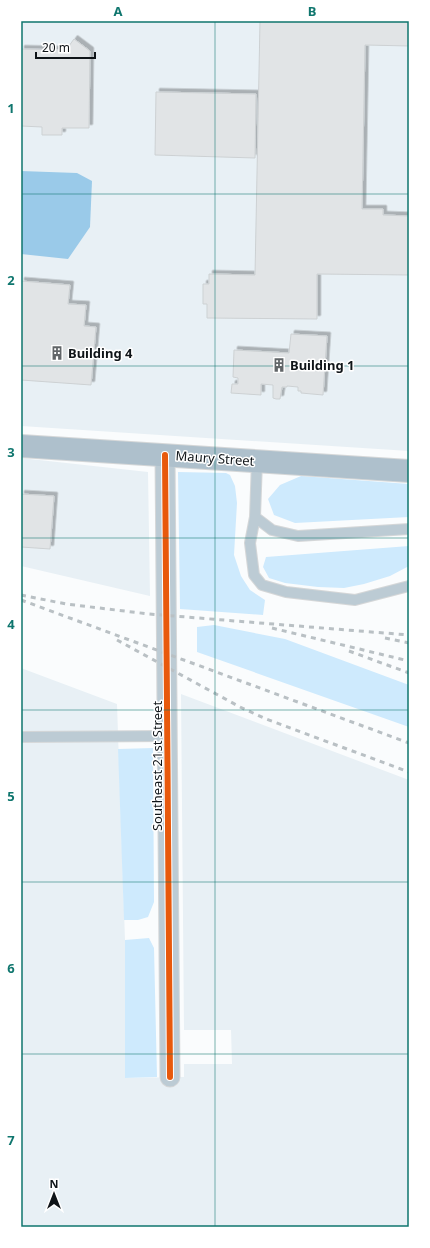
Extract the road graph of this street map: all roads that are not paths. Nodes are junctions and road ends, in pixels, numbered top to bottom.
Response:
1 (21, 446) edge
2 (165, 455) junction
3 (257, 461) junction
4 (409, 471) edge
5 (255, 517) junction
6 (409, 529) edge
7 (409, 586) edge
8 (167, 736) junction
9 (21, 737) edge
10 (170, 1077) dead end

1 - 2 main road, Maury Street
2 - 3 main road, Maury Street
2 - 8 street, Southeast 21st Street
3 - 4 main road, Maury Street
3 - 5 lane
5 - 6 lane
5 - 7 lane
8 - 9 lane
8 - 10 street, Southeast 21st Street

